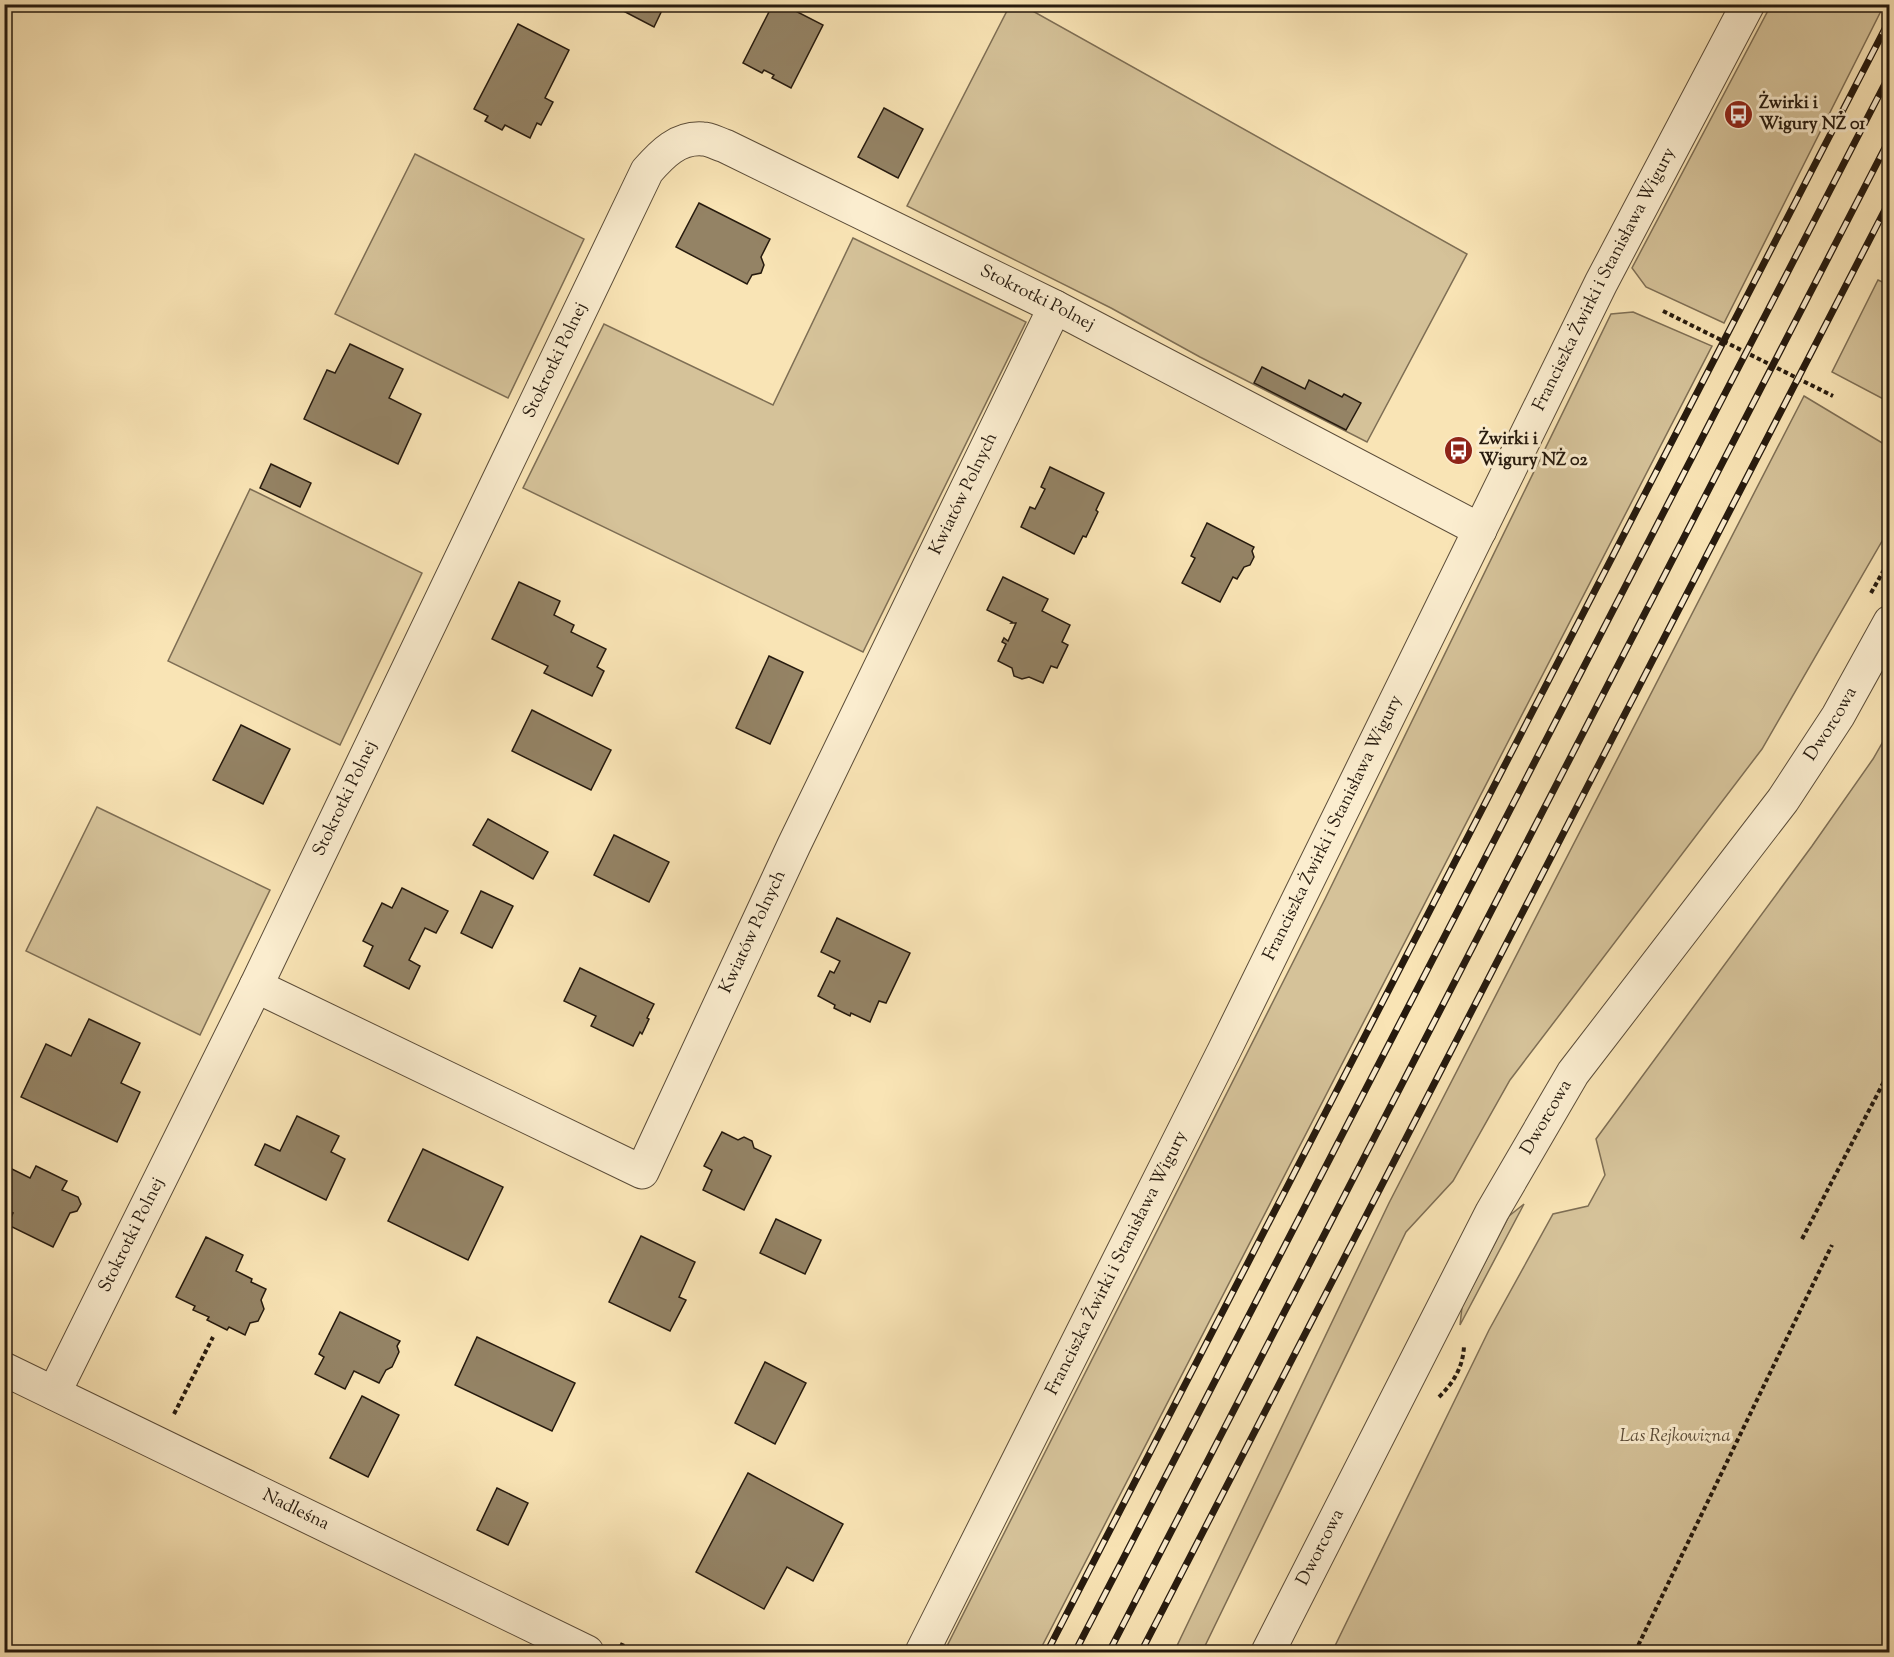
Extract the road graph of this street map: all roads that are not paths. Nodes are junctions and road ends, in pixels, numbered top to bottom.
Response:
1 (1748, 4) edge
2 (1054, 307) junction
3 (1480, 530) junction
4 (1890, 622) edge
5 (256, 986) junction
6 (4, 1369) edge
7 (54, 1393) junction
8 (587, 1653) edge
9 (922, 1653) edge
10 (1268, 1653) edge

1 - 3 street, Franciszka Żwirki i Stanisława Wigury
2 - 3 street, Stokrotki Polnej
2 - 5 street, Stokrotki Polnej
2 - 5 street, Kwiatów Polnych
3 - 9 street, Franciszka Żwirki i Stanisława Wigury
4 - 10 street, Dworcowa
5 - 7 street, Stokrotki Polnej
6 - 7 street, Nadleśna
7 - 8 street, Nadleśna

